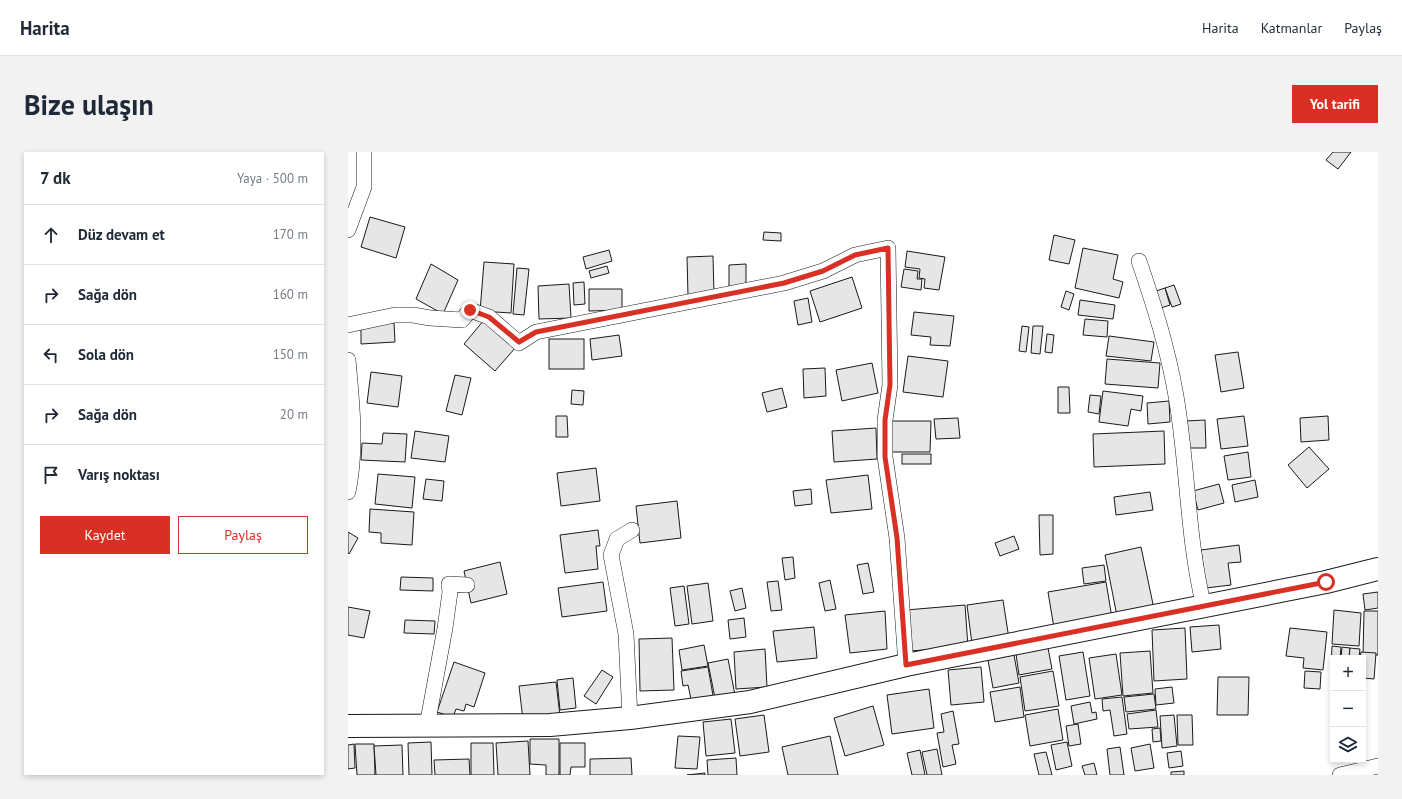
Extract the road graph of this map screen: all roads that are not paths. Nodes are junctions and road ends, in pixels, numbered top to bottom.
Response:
1 (364, 152) edge
2 (348, 230) edge
3 (1140, 261) dead end
4 (348, 325) edge
5 (348, 360) edge
6 (348, 492) edge
7 (632, 530) dead end
8 (1378, 569) edge
9 (467, 585) dead end
10 (1204, 607) junction
11 (906, 665) junction
12 (630, 718) junction
13 (348, 726) edge
14 (427, 726) junction
15 (1378, 766) edge
16 (1340, 775) edge

1 - 2 street
3 - 10 street
4 - 11 street
5 - 6 street
7 - 12 street
8 - 10 street
9 - 14 street
10 - 11 street
11 - 12 street
12 - 14 street
13 - 14 street
15 - 16 street

